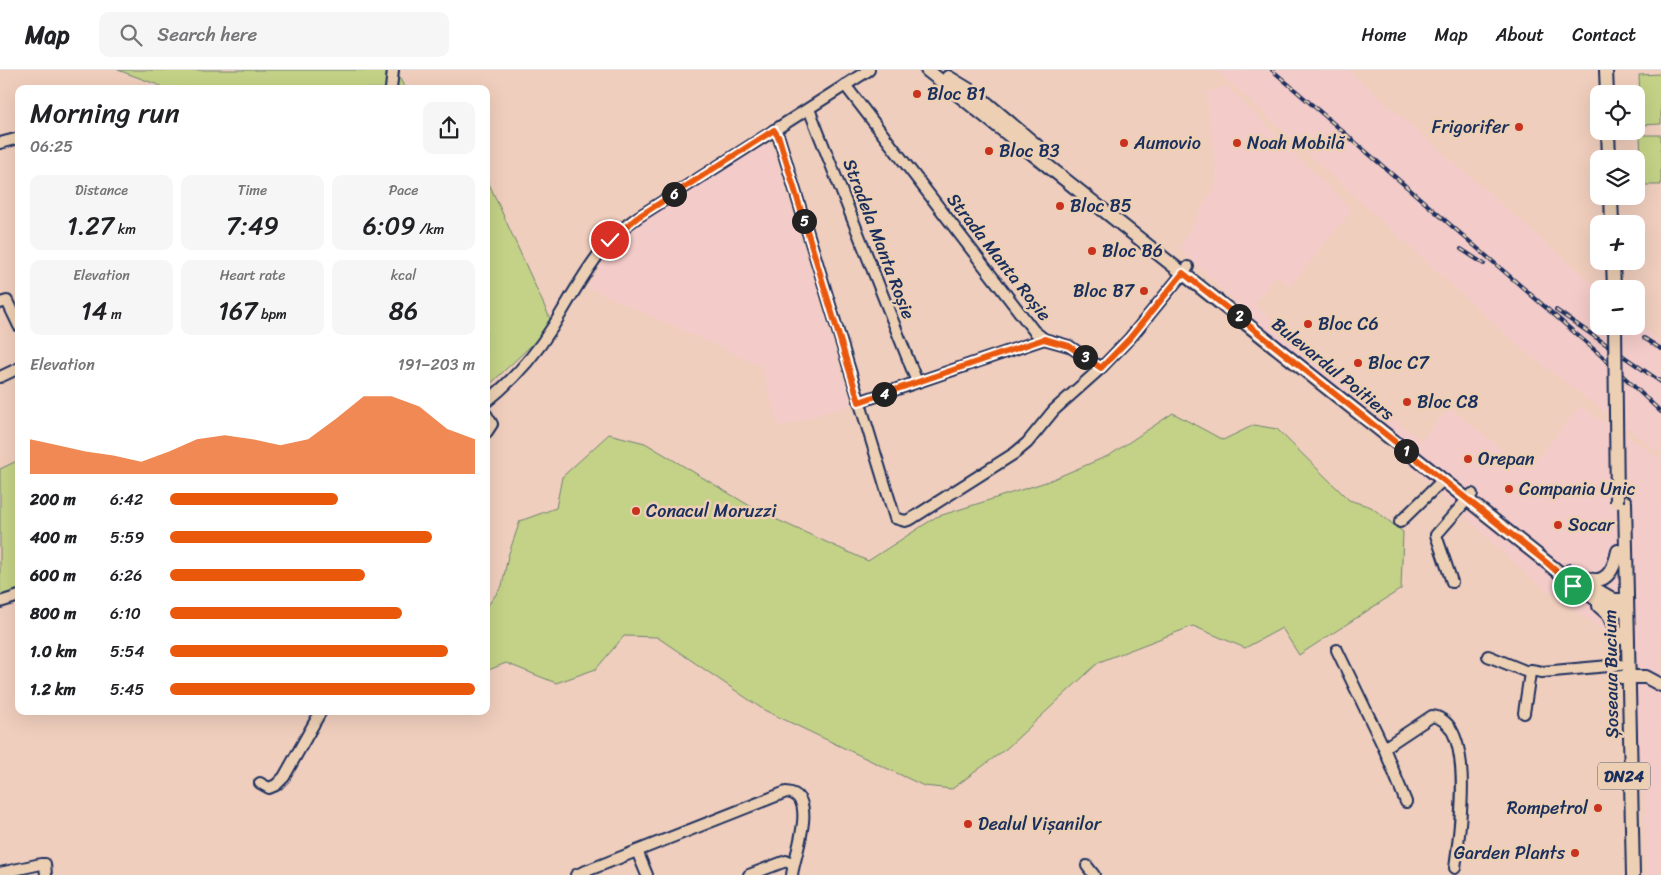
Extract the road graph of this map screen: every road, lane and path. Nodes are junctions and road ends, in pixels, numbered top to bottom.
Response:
1 (393, 70) edge
2 (869, 70) edge
3 (927, 70) edge
4 (939, 70) edge
5 (1606, 70) edge
6 (1614, 70) edge
7 (391, 85) edge
8 (845, 85) junction
9 (1607, 85) edge
10 (1614, 85) edge
11 (809, 109) junction
12 (774, 130) junction
13 (15, 139) edge
14 (0, 143) edge
15 (1186, 270) junction
16 (0, 304) edge
17 (15, 317) edge
18 (1615, 335) edge
19 (1622, 335) edge
20 (1044, 339) junction
21 (1101, 368) junction
22 (15, 370) edge
23 (0, 377) edge
24 (917, 382) junction
25 (490, 398) edge
26 (859, 402) junction
27 (1443, 480) junction
28 (1470, 497) junction
29 (1621, 502) junction
30 (1400, 522) dead end
31 (1618, 551) junction
32 (1567, 574) junction
33 (1452, 582) dead end
34 (15, 597) edge
35 (0, 602) edge
36 (1623, 605) junction
37 (1620, 638) junction
38 (1337, 650) dead end
39 (1488, 656) dead end
40 (1530, 673) junction
41 (1623, 673) junction
42 (1661, 685) edge
43 (1524, 713) dead end
44 (319, 715) edge
45 (1384, 748) junction
46 (260, 784) dead end
47 (1406, 802) dead end
48 (637, 851) junction
49 (1087, 866) dead end
50 (1455, 868) dead end
51 (792, 870) edge
52 (0, 873) edge
53 (46, 875) edge
54 (576, 875) edge
55 (647, 875) edge
56 (748, 875) edge
57 (1094, 875) edge
58 (1626, 875) edge
59 (1633, 875) edge

1 - 7 street
2 - 8 street
3 - 15 main road, Bulevardul Poitiers
4 - 15 main road, Bulevardul Poitiers
5 - 9 main road
6 - 10 main road
8 - 11 street
8 - 20 street, Strada Manta Roșie
11 - 12 street
11 - 24 street, Stradela Manta Roșie
12 - 25 street
12 - 26 street
13 - 14 street
15 - 21 street
15 - 27 main road, Bulevardul Poitiers
15 - 28 main road, Bulevardul Poitiers
16 - 17 street
18 - 29 main road, DN24, bridge
19 - 29 main road, DN24
20 - 21 street, Strada Manta Roșie
20 - 24 street
21 - 26 street
22 - 23 street
24 - 26 street
27 - 28 main road, Bulevardul Poitiers
27 - 30 street
28 - 32 main road, Bulevardul Poitiers
28 - 33 street
29 - 31 main road, Șoseaua Bucium / DN24
29 - 36 main road, Șoseaua Bucium / DN24
31 - 32 main road
31 - 36 main road, Șoseaua Bucium / DN24
32 - 36 main road, Bulevardul Poitiers
32 - 37 main road
34 - 35 street
36 - 37 main road, Șoseaua Bucium / DN24
36 - 41 main road, Șoseaua Bucium / DN24
37 - 41 main road, Șoseaua Bucium / DN24
38 - 45 street
39 - 40 street
40 - 41 street
40 - 43 street
41 - 42 main road
41 - 58 main road, Șoseaua Bucium / DN24
41 - 59 main road, Șoseaua Bucium / DN24
44 - 46 street
45 - 47 street
45 - 50 street
48 - 51 street
48 - 54 street
48 - 55 street
49 - 57 street
51 - 56 street
52 - 53 street

